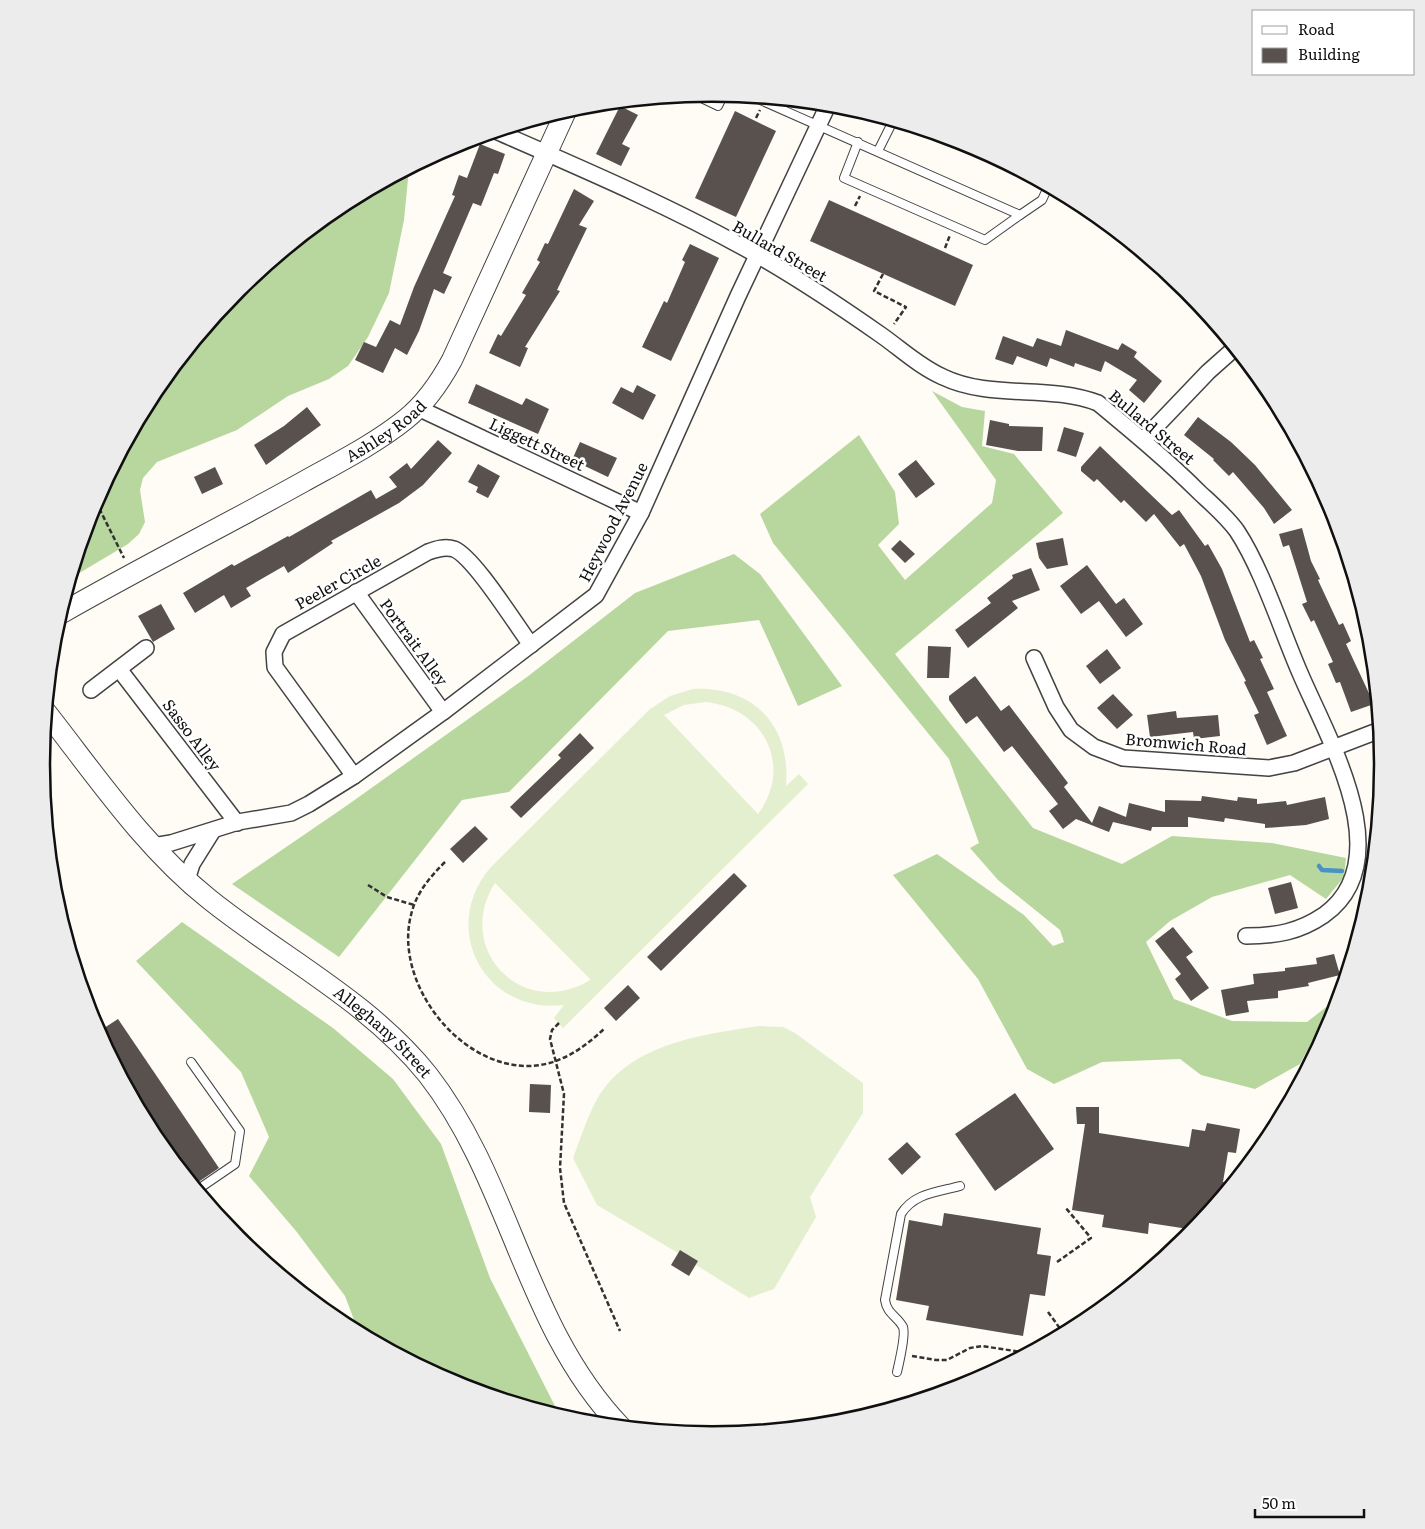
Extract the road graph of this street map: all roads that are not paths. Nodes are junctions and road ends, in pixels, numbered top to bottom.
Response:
1 (710, 102) edge
2 (720, 102) edge
3 (772, 105) edge
4 (824, 112) edge
5 (562, 120) edge
6 (818, 125) junction
7 (890, 127) edge
8 (506, 135) edge
9 (858, 142) junction
10 (878, 151) junction
11 (546, 153) junction
12 (1045, 192) edge
13 (1020, 215) junction
14 (757, 255) junction
15 (1231, 352) edge
16 (418, 408) junction
17 (1143, 440) junction
18 (640, 513) junction
19 (356, 592) junction
20 (69, 609) edge
21 (531, 645) junction
22 (146, 648) dead end
23 (1034, 658) dead end
24 (119, 669) junction
25 (90, 690) dead end
26 (443, 712) junction
27 (51, 719) edge
28 (1374, 732) edge
29 (1332, 750) junction
30 (354, 776) junction
31 (237, 823) junction
32 (212, 832) junction
33 (153, 846) junction
34 (187, 880) junction
35 (1246, 936) dead end
36 (191, 1062) dead end
37 (202, 1186) edge
38 (960, 1186) dead end
39 (897, 1372) dead end
40 (615, 1419) edge

1 - 2 lane
3 - 6 lane
4 - 6 street, Heywood Avenue
5 - 11 street, Ashley Road
6 - 9 lane
6 - 14 street, Heywood Avenue
7 - 10 lane
8 - 11 street, Bullard Street
9 - 10 lane
9 - 13 lane
10 - 13 lane
11 - 14 street, Bullard Street
11 - 16 street, Ashley Road
12 - 13 lane
14 - 17 street, Bullard Street
14 - 18 street, Heywood Avenue
15 - 17 street
16 - 18 street, Liggett Street
16 - 20 street, Ashley Road
17 - 29 street, Bullard Street
18 - 21 street, Heywood Avenue
19 - 21 street, Peeler Circle
19 - 26 street, Portrait Alley
19 - 30 street, Peeler Circle
21 - 26 street, Heywood Avenue
22 - 24 street
23 - 29 street, Bromwich Road
24 - 25 street
24 - 31 street, Sasso Alley
26 - 30 street, Heywood Avenue
27 - 33 street, Alleghany Street
28 - 29 street, Bromwich Road
29 - 35 street, Bullard Street
30 - 31 street, Heywood Avenue
31 - 32 street, Heywood Avenue
32 - 33 street, Heywood Avenue
32 - 34 street
33 - 34 street, Alleghany Street
34 - 40 street, Alleghany Street
36 - 37 lane
38 - 39 lane

